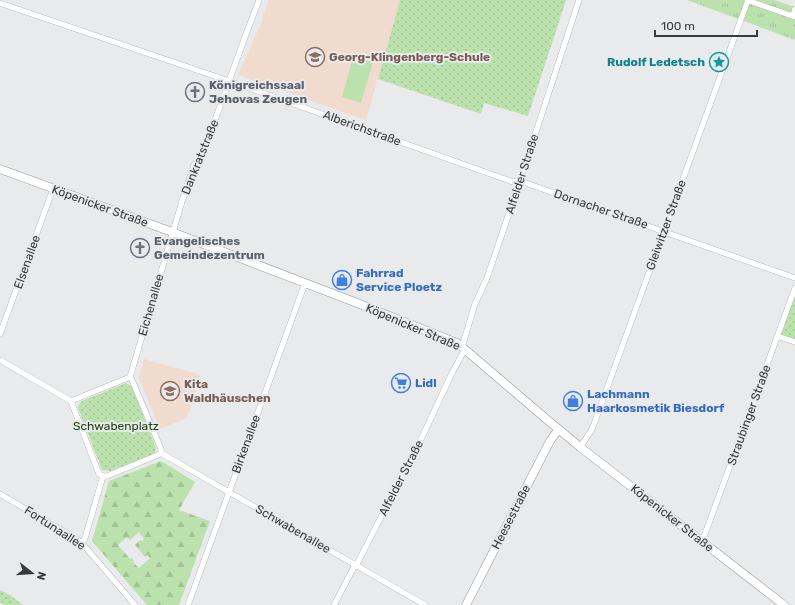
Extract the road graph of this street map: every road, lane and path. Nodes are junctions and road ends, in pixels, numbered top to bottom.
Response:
1 (259, 0) edge
2 (579, 0) edge
3 (748, 0) edge
4 (0, 3) edge
5 (795, 9) edge
6 (794, 16) edge
7 (229, 81) junction
8 (0, 169) edge
9 (520, 181) junction
10 (53, 189) junction
11 (664, 231) junction
12 (172, 232) junction
13 (795, 278) edge
14 (305, 283) junction
15 (795, 288) edge
16 (0, 334) edge
17 (778, 336) junction
18 (795, 342) edge
19 (464, 348) junction
20 (0, 360) edge
21 (130, 377) junction
22 (71, 401) junction
23 (558, 430) junction
24 (580, 447) junction
25 (161, 453) junction
26 (103, 476) junction
27 (228, 491) junction
28 (0, 494) edge
29 (701, 540) junction
30 (82, 543) junction
31 (355, 565) junction
32 (135, 605) edge
33 (188, 605) edge
34 (334, 605) edge
35 (425, 605) edge
36 (466, 605) edge
37 (784, 605) edge

1 - 7 street, Dankratstraße
2 - 9 street, Alfelder Straße
3 - 6 street
3 - 11 street, Gleiwitzer Straße
4 - 7 street, Alberichstraße
5 - 6 street
7 - 9 street, Alberichstraße
7 - 12 street, Dankratstraße
8 - 10 main road, Köpenicker Straße
9 - 11 street, Dornacher Straße
9 - 19 street, Alfelder Straße
10 - 12 main road, Köpenicker Straße
10 - 16 street, Elsenallee
11 - 13 street, Dornacher Straße
11 - 24 street, Gleiwitzer Straße
12 - 14 main road, Köpenicker Straße
12 - 21 street, Eichenallee
14 - 19 main road, Köpenicker Straße
14 - 27 street, Birkenallee
15 - 17 street, Straubinger Straße
17 - 18 street
17 - 29 street, Straubinger Straße
19 - 23 main road, Köpenicker Straße
19 - 31 street, Alfelder Straße
20 - 22 street
21 - 22 street
21 - 25 street
22 - 26 street
23 - 24 main road, Köpenicker Straße
23 - 36 main road, Heesestraße
24 - 29 main road, Köpenicker Straße
25 - 26 street
25 - 27 street, Schwabenallee
26 - 30 street
27 - 31 street, Schwabenallee
27 - 33 street, Birkenallee
28 - 30 street, Fortunaallee
29 - 37 main road, Köpenicker Straße
30 - 32 street, Fortunaallee
31 - 34 street, Alfelder Straße
31 - 35 street, Schwabenallee

